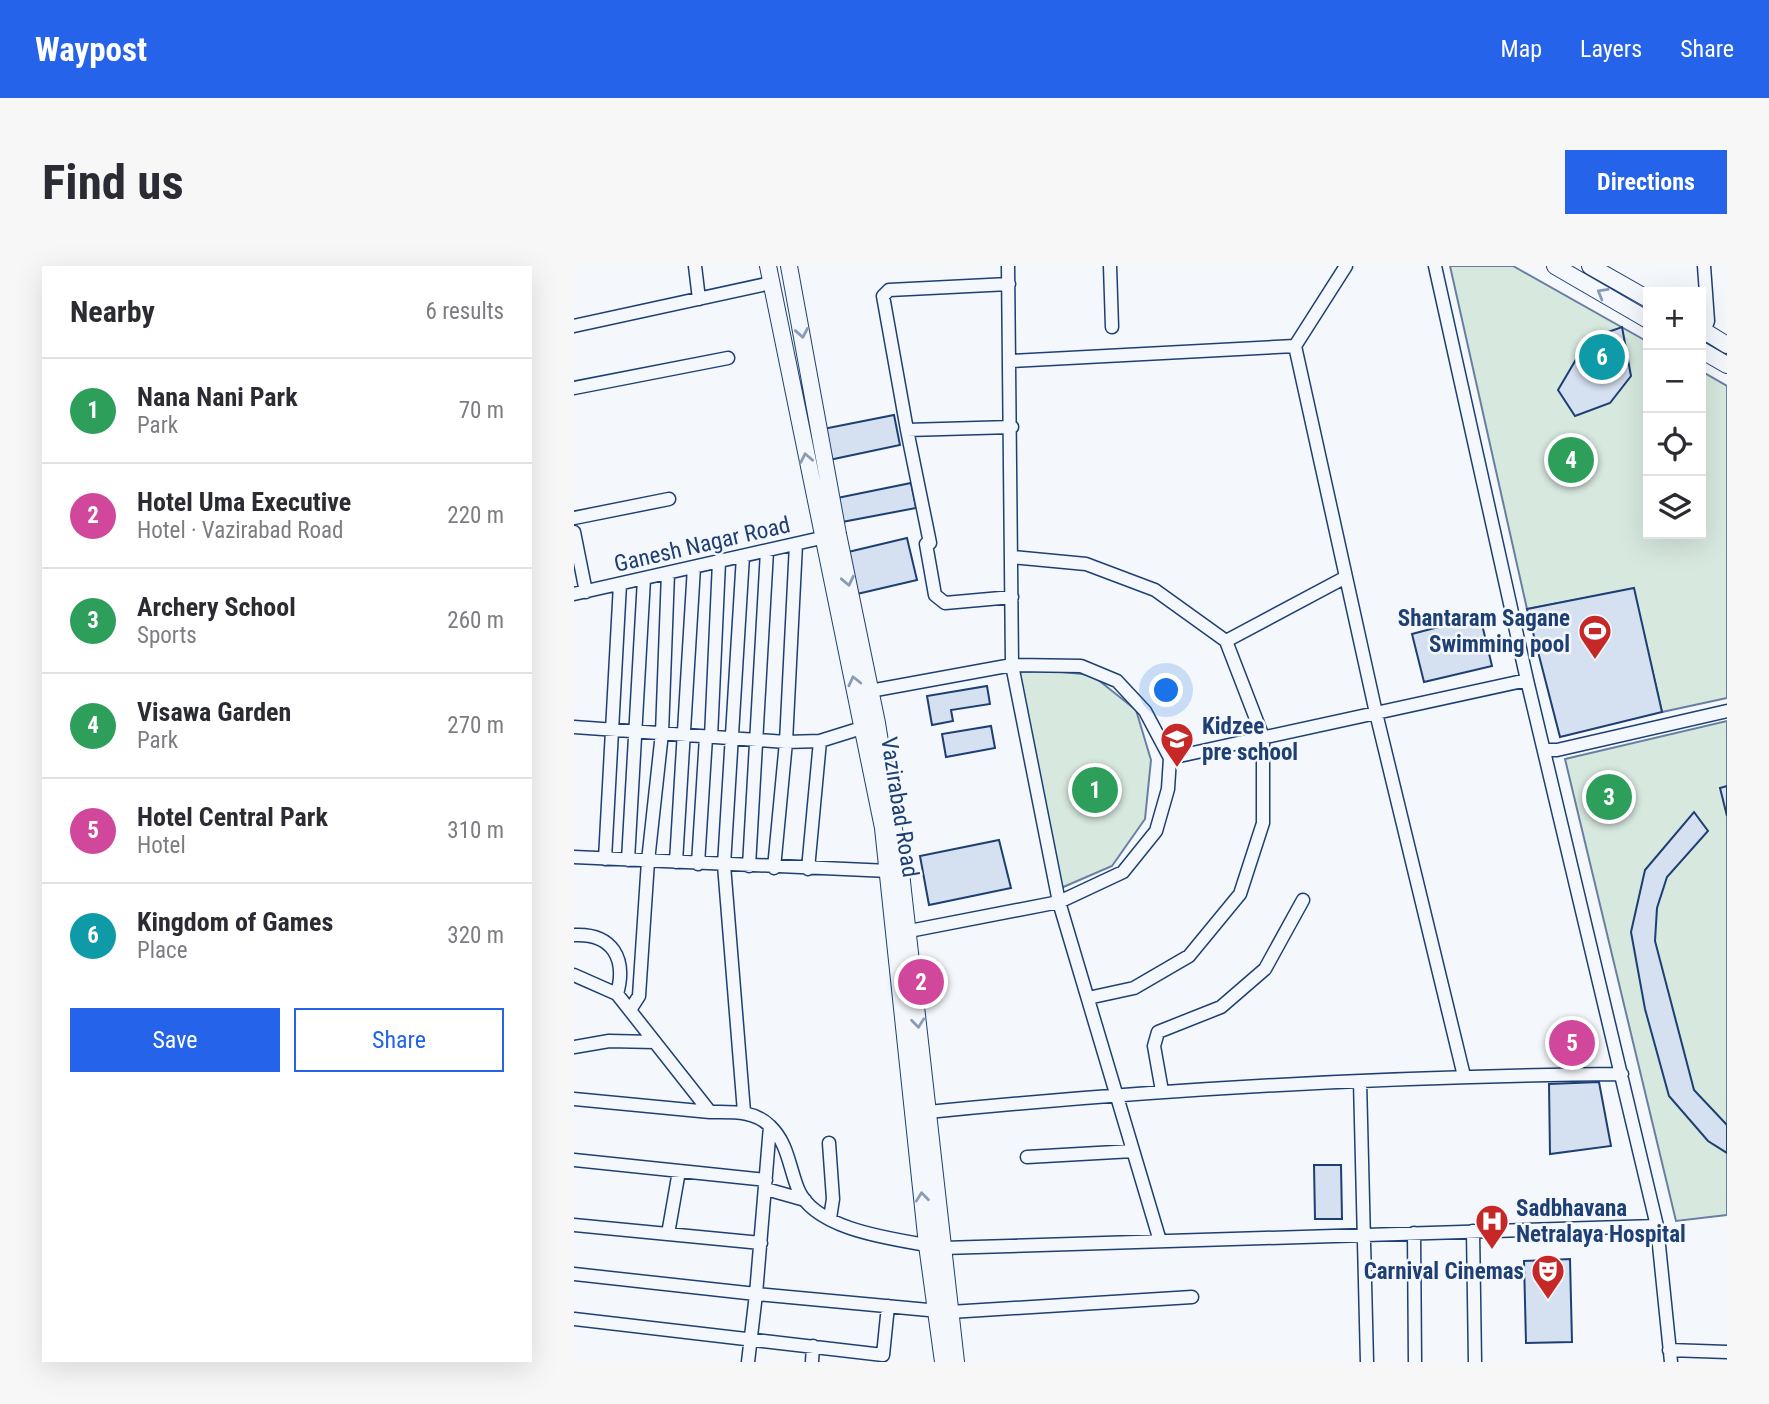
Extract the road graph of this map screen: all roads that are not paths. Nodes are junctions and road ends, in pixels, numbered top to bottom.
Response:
1 (695, 266) edge
2 (768, 266) edge
3 (789, 266) edge
4 (1009, 266) edge
5 (1110, 266) edge
6 (1346, 266) edge
7 (1435, 266) edge
8 (1555, 266) edge
9 (1590, 266) edge
10 (1704, 266) edge
11 (771, 283) junction
12 (1009, 284) junction
13 (1706, 287) edge
14 (1706, 294) edge
15 (1643, 296) edge
16 (699, 299) junction
17 (1643, 317) edge
18 (1706, 325) edge
19 (574, 326) edge
20 (1112, 327) dead end
21 (1706, 335) edge
22 (1727, 345) edge
23 (1295, 346) junction
24 (1706, 353) edge
25 (728, 358) dead end
26 (1011, 361) junction
27 (1727, 366) edge
28 (574, 388) edge
29 (1012, 428) junction
30 (907, 430) junction
31 (669, 499) dead end
32 (574, 518) edge
33 (574, 532) edge
34 (838, 534) junction
35 (822, 538) junction
36 (796, 544) junction
37 (767, 551) junction
38 (743, 556) junction
39 (1012, 557) junction
40 (719, 562) junction
41 (694, 567) junction
42 (668, 573) junction
43 (1346, 577) junction
44 (645, 579) junction
45 (620, 584) junction
46 (580, 593) edge
47 (1012, 597) junction
48 (1226, 641) junction
49 (1012, 665) junction
50 (1527, 680) junction
51 (870, 691) junction
52 (1727, 711) edge
53 (1376, 713) junction
54 (871, 725) junction
55 (574, 727) edge
56 (612, 730) junction
57 (636, 732) junction
58 (662, 733) junction
59 (685, 734) junction
60 (709, 737) junction
61 (1263, 737) junction
62 (730, 738) junction
63 (757, 740) junction
64 (820, 741) junction
65 (786, 742) junction
66 (1544, 750) junction
67 (1170, 758) junction
68 (574, 857) edge
69 (605, 859) junction
70 (628, 860) junction
71 (648, 861) junction
72 (676, 862) junction
73 (698, 864) junction
74 (724, 865) junction
75 (749, 866) junction
76 (775, 868) junction
77 (808, 869) junction
78 (889, 871) junction
79 (1303, 900) dead end
80 (1059, 902) junction
81 (901, 932) junction
82 (574, 935) edge
83 (574, 975) edge
84 (617, 993) junction
85 (1088, 998) junction
86 (630, 1010) junction
87 (655, 1042) junction
88 (574, 1047) edge
89 (1622, 1074) junction
90 (1464, 1076) junction
91 (1360, 1081) junction
92 (1162, 1091) junction
93 (1116, 1094) junction
94 (574, 1100) edge
95 (710, 1112) junction
96 (744, 1112) junction
97 (928, 1112) junction
98 (770, 1126) junction
99 (829, 1143) dead end
100 (1133, 1151) junction
101 (1027, 1157) dead end
102 (574, 1160) edge
103 (679, 1171) junction
104 (766, 1185) junction
105 (805, 1200) junction
106 (830, 1217) junction
107 (574, 1225) edge
108 (1657, 1226) junction
109 (1473, 1231) junction
110 (1414, 1233) junction
111 (668, 1234) junction
112 (1362, 1235) junction
113 (1160, 1241) junction
114 (761, 1243) junction
115 (935, 1247) junction
116 (574, 1274) edge
117 (756, 1294) junction
118 (1192, 1297) dead end
119 (888, 1306) junction
120 (944, 1311) junction
121 (574, 1319) edge
122 (750, 1339) junction
123 (813, 1346) junction
124 (1727, 1352) edge
125 (1670, 1356) edge
126 (882, 1358) edge
127 (748, 1362) edge
128 (812, 1362) edge
129 (943, 1362) edge
130 (956, 1362) edge
131 (1367, 1362) edge
132 (1415, 1362) edge
133 (1475, 1362) edge

1 - 16 street
2 - 11 main road, Vazirabad Road
3 -> 34 main road, Vazirabad Road
4 - 12 street
5 - 20 street
6 - 23 street
7 - 50 street
17 -> 8 main road
9 - 15 main road
10 - 13 street
11 - 16 street
35 -> 11 main road, Vazirabad Road
12 - 26 street
12 - 30 street
14 - 18 street
16 - 19 street
21 - 22 main road
23 - 26 street
23 - 43 street
24 - 27 main road
25 - 28 street
26 - 29 street
29 - 30 street
29 - 39 street
30 - 47 street
31 - 32 street
33 - 46 street
34 - 35 street, Ganesh Nagar Road
34 -> 51 main road, Vazirabad Road
35 - 36 street, Ganesh Nagar Road
54 -> 35 main road, Vazirabad Road
36 - 37 street, Ganesh Nagar Road
36 - 65 street
37 - 38 street, Ganesh Nagar Road
37 - 63 street
38 - 40 street, Ganesh Nagar Road
38 - 62 street
39 - 47 street
39 - 48 street
40 - 41 street, Ganesh Nagar Road
40 - 60 street
41 - 42 street, Ganesh Nagar Road
41 - 59 street
42 - 44 street, Ganesh Nagar Road
42 - 58 street
43 - 48 street
43 - 53 street
44 - 45 street, Ganesh Nagar Road
44 - 57 street
45 - 46 street, Ganesh Nagar Road
45 - 56 street
47 - 49 street
48 - 61 street
49 - 51 street
49 - 67 street
49 - 80 street
50 - 53 street
50 - 66 street
51 - 54 main road, Vazirabad Road
52 - 66 street
53 - 61 street
53 - 90 street
54 - 64 street
54 - 78 main road, Vazirabad Road
54 - 81 main road, Vazirabad Road
55 - 56 street
56 - 57 street
56 - 69 street
57 - 58 street
57 - 70 street
58 - 59 street
58 - 71 street
59 - 60 street
59 - 72 street
60 - 62 street
60 - 73 street
61 - 67 street
61 - 85 street
62 - 63 street
62 - 74 street
63 - 65 street
63 - 75 street
64 - 65 street
64 - 77 street
65 - 76 street
66 - 89 street
67 - 80 street
68 - 69 street
69 - 70 street
70 - 71 street
71 - 72 street
71 - 86 street
72 - 73 street
73 - 74 street
74 - 75 street
74 - 96 street
75 - 76 street
76 - 77 street
77 - 78 street
78 - 81 main road, Vazirabad Road
79 - 92 street
80 - 81 street
80 - 85 street
81 -> 97 main road, Vazirabad Road
115 -> 81 main road, Vazirabad Road
82 - 84 street
83 - 84 street
84 - 86 street
85 - 93 street
86 - 87 street
87 - 88 street
87 - 95 street
89 - 90 street
89 - 108 street
90 - 91 street
91 - 92 street
91 - 112 street
92 - 93 street
93 - 97 street
93 - 100 street
94 - 95 street
95 - 96 street
96 - 98 street
97 - 115 main road, Vazirabad Road
98 - 104 street
98 - 105 street
99 - 106 street
100 - 101 street
100 - 113 street
102 - 103 street
103 - 104 street
103 - 111 street
104 - 105 street
104 - 114 street
105 - 106 street
106 - 115 street
107 - 111 street
108 - 109 street
108 - 125 street
109 - 110 street
109 - 133 street
110 - 112 street
110 - 132 street
111 - 114 street
112 - 113 street
112 - 131 street
113 - 115 street
114 - 117 street
115 - 120 main road, Vazirabad Road
116 - 117 street
117 - 119 street
117 - 122 street
118 - 120 street
119 - 120 street
119 - 126 street
120 - 129 main road, Vazirabad Road
120 - 130 main road, Vazirabad Road
121 - 122 street
122 - 123 street
122 - 127 street
123 - 126 street
123 - 128 street
124 - 125 street

